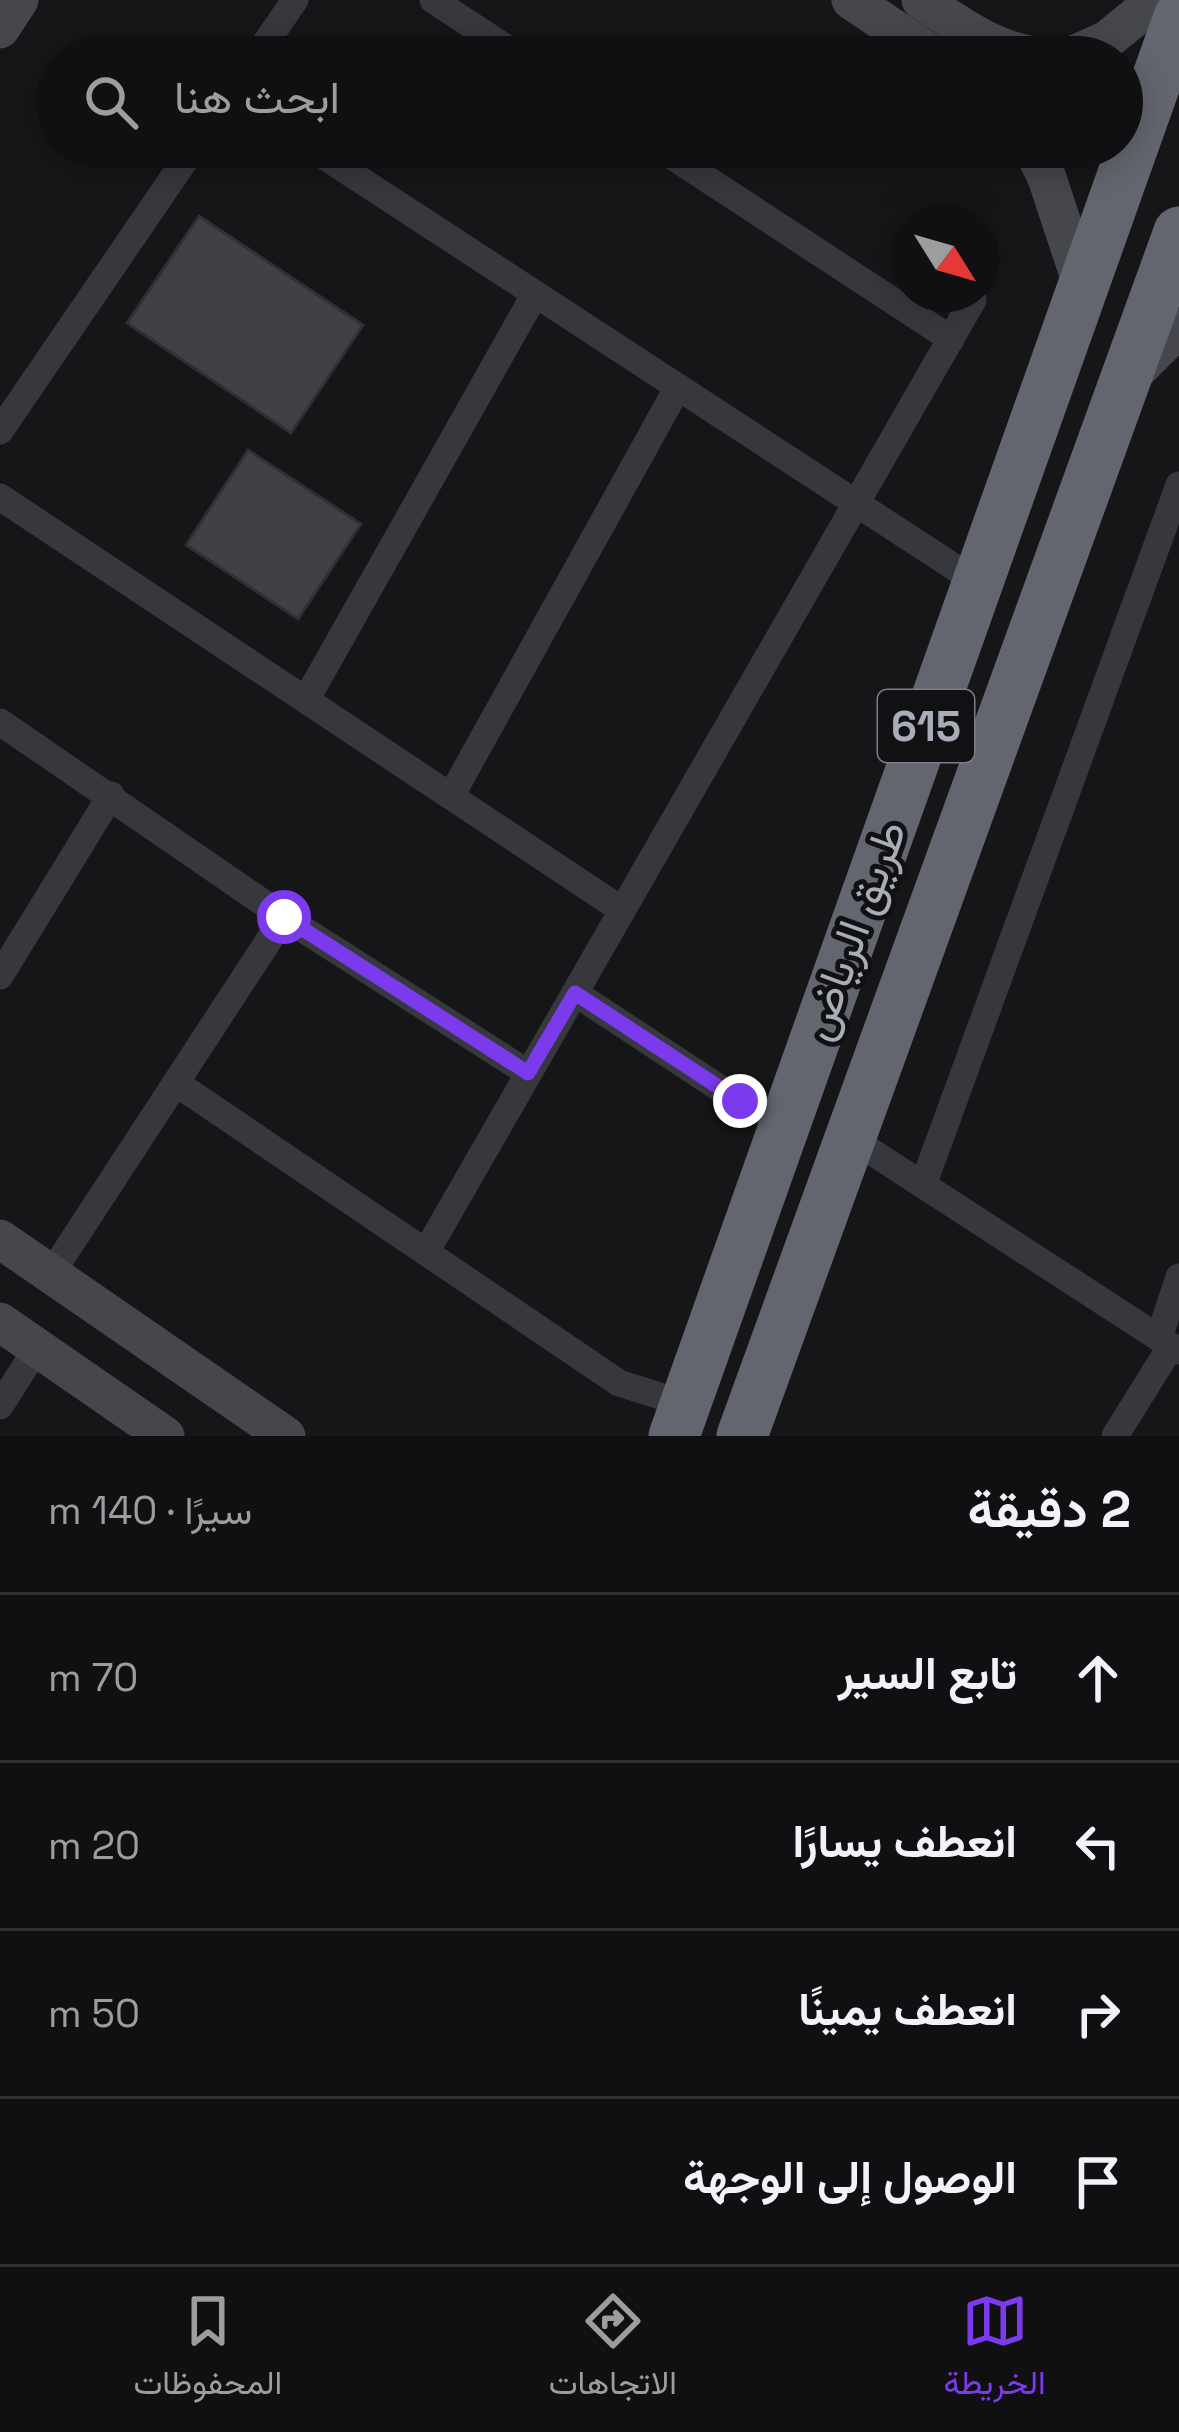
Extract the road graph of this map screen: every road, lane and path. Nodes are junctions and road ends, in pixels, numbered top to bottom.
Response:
1 (20, 0) edge
2 (295, 0) edge
3 (433, 0) edge
4 (850, 0) edge
5 (920, 0) edge
6 (1156, 0) edge
7 (1179, 17) edge
8 (0, 28) edge
9 (270, 36) edge
10 (488, 36) edge
11 (904, 36) edge
12 (952, 36) edge
13 (1112, 36) edge
14 (1143, 118) edge
15 (180, 168) edge
16 (342, 168) edge
17 (690, 168) edge
18 (1042, 168) edge
19 (1125, 168) edge
20 (1179, 232) edge
21 (1083, 287) junction
22 (535, 294) junction
23 (966, 312) edge
24 (1179, 328) edge
25 (951, 339) junction
26 (1124, 383) junction
27 (678, 387) junction
28 (0, 431) edge
29 (1179, 485) edge
30 (0, 497) edge
31 (856, 503) junction
32 (977, 582) junction
33 (305, 700) junction
34 (0, 722) edge
35 (111, 796) junction
36 (451, 796) junction
37 (622, 910) junction
38 (284, 917) junction
39 (3, 964) edge
40 (575, 993) junction
41 (528, 1073) junction
42 (176, 1083) junction
43 (785, 1120) junction
44 (849, 1137) junction
45 (923, 1185) junction
46 (0, 1239) edge
47 (426, 1252) junction
48 (52, 1274) junction
49 (1179, 1277) edge
50 (0, 1322) edge
51 (1170, 1345) edge
52 (37, 1348) junction
53 (0, 1406) edge
54 (680, 1420) edge
55 (165, 1436) edge
56 (286, 1436) edge
57 (742, 1436) edge
58 (1115, 1436) edge

1 - 8 street
2 - 9 street
3 - 10 street
4 - 11 street
5 - 12 street
6 - 13 street
7 - 14 highway, طريق الرياض / 615
15 - 28 street
16 - 22 street
17 - 25 street
18 - 21 street
19 - 21 highway, طريق الرياض / 615
20 - 26 highway, طريق الرياض / 615
21 - 32 highway, طريق الرياض / 615
22 - 27 street
22 - 33 street
23 - 25 street
24 - 26 street
25 - 31 street
26 - 44 highway, طريق الرياض / 615
27 - 31 street
27 - 36 street
29 - 45 street
30 - 33 street
31 - 32 street
31 - 37 street
32 - 43 highway, طريق الرياض / 615
33 - 36 street
34 - 35 street
35 - 38 street
35 - 39 street
36 - 37 street
37 - 40 street
38 - 41 street
38 - 42 street
40 - 41 street
40 - 43 street
41 - 47 street
42 - 47 street
42 - 48 street
43 - 54 highway, طريق الرياض / 615
44 - 45 street
44 - 57 highway, طريق الرياض / 615
45 - 51 street
46 - 48 street
47 - 54 street
48 - 56 street
49 - 51 street
50 - 52 street
51 - 58 street
52 - 53 street
52 - 55 street

